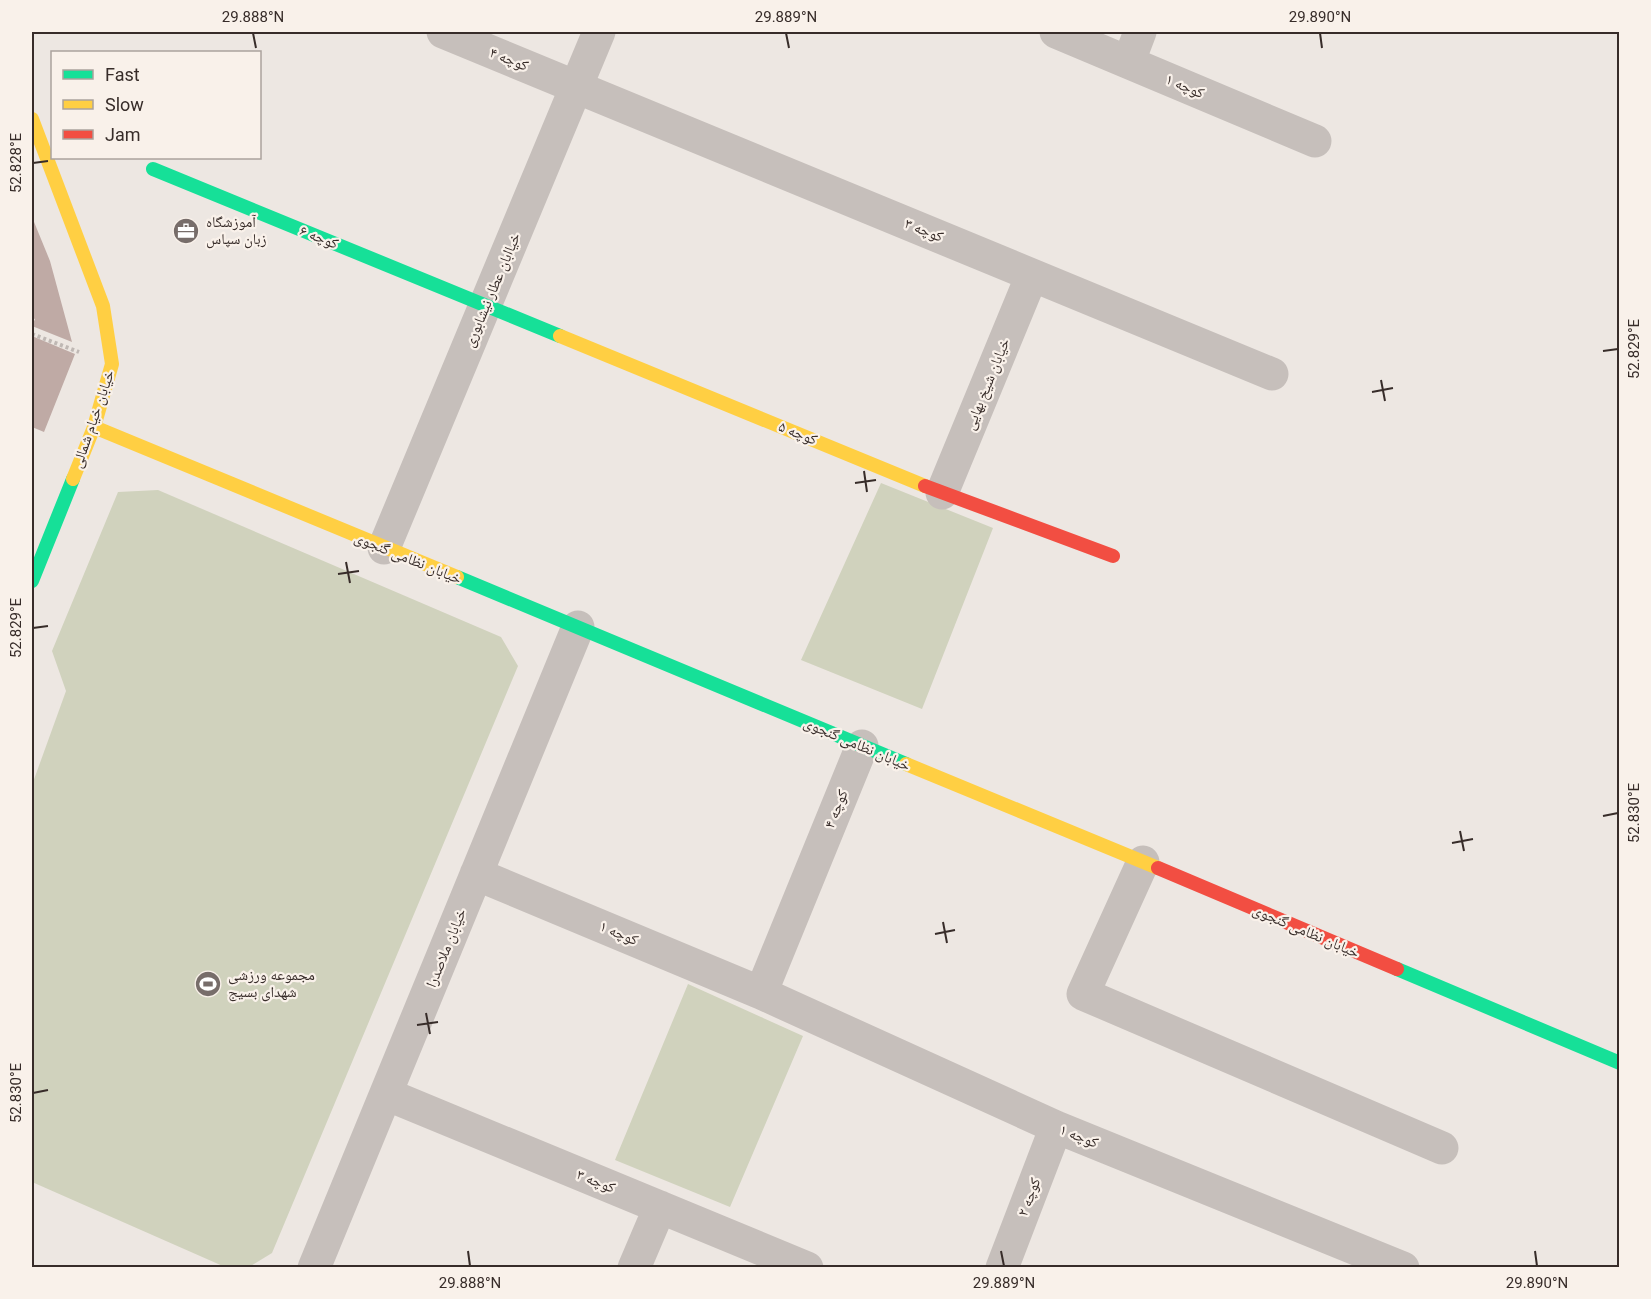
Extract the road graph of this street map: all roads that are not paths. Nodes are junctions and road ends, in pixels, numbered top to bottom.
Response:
1 (442, 32) edge
2 (599, 32) edge
3 (1056, 32) edge
4 (1134, 46) edge
5 (576, 87) junction
6 (32, 119) edge
7 (1315, 141) dead end
8 (153, 169) dead end
9 (1032, 274) junction
10 (485, 305) junction
11 (1272, 374) dead end
12 (94, 427) junction
13 (942, 493) junction
14 (384, 548) junction
15 (1113, 556) dead end
16 (32, 581) edge
17 (578, 627) junction
18 (862, 746) junction
19 (1143, 862) junction
20 (476, 874) junction
21 (761, 993) junction
22 (1620, 1063) edge
23 (386, 1094) junction
24 (1056, 1127) junction
25 (1442, 1148) dead end
26 (660, 1207) junction
27 (315, 1268) edge
28 (633, 1268) edge
29 (807, 1268) edge
30 (1002, 1268) edge
31 (1402, 1268) edge

1 - 5 street, کوچه ۴
2 - 5 street, خیاابان عطار نیشابوری
3 - 4 street, کوچه ۱
4 - 7 street, کوچه ۱
5 - 9 street, کوچه ۳
5 - 10 street, خیاابان عطار نیشابوری
6 - 12 street, خیابان خیام شمالی
8 - 10 street, کوچه ۶
9 - 11 street, کوچه ۳
9 - 13 street, خیابان شیخ بهایی
10 - 13 street, کوچه ۵
10 - 14 street, خیاابان عطار نیشابوری
12 - 14 street, خیابان نظامی گنجوی
12 - 16 street, خیابان خیام شمالی
13 - 15 street, کوچه ۵
14 - 17 street, خیابان نظامی گنجوی
17 - 18 street, خیابان نظامی گنجوی
17 - 20 street, خیابان ملاصدرا
18 - 19 street, خیابان نظامی گنجوی
18 - 21 street, کوچه ۴
19 - 22 street, خیابان نظامی گنجوی
19 - 25 street
20 - 21 street, کوچه ۱
20 - 23 street, خیابان ملاصدرا
21 - 24 street, کوچه ۱
23 - 26 street, کوچه ۳
23 - 27 street, خیابان ملاصدرا
24 - 30 street, کوچه ۲
24 - 31 street, کوچه ۱
26 - 28 street
26 - 29 street, کوچه ۳

